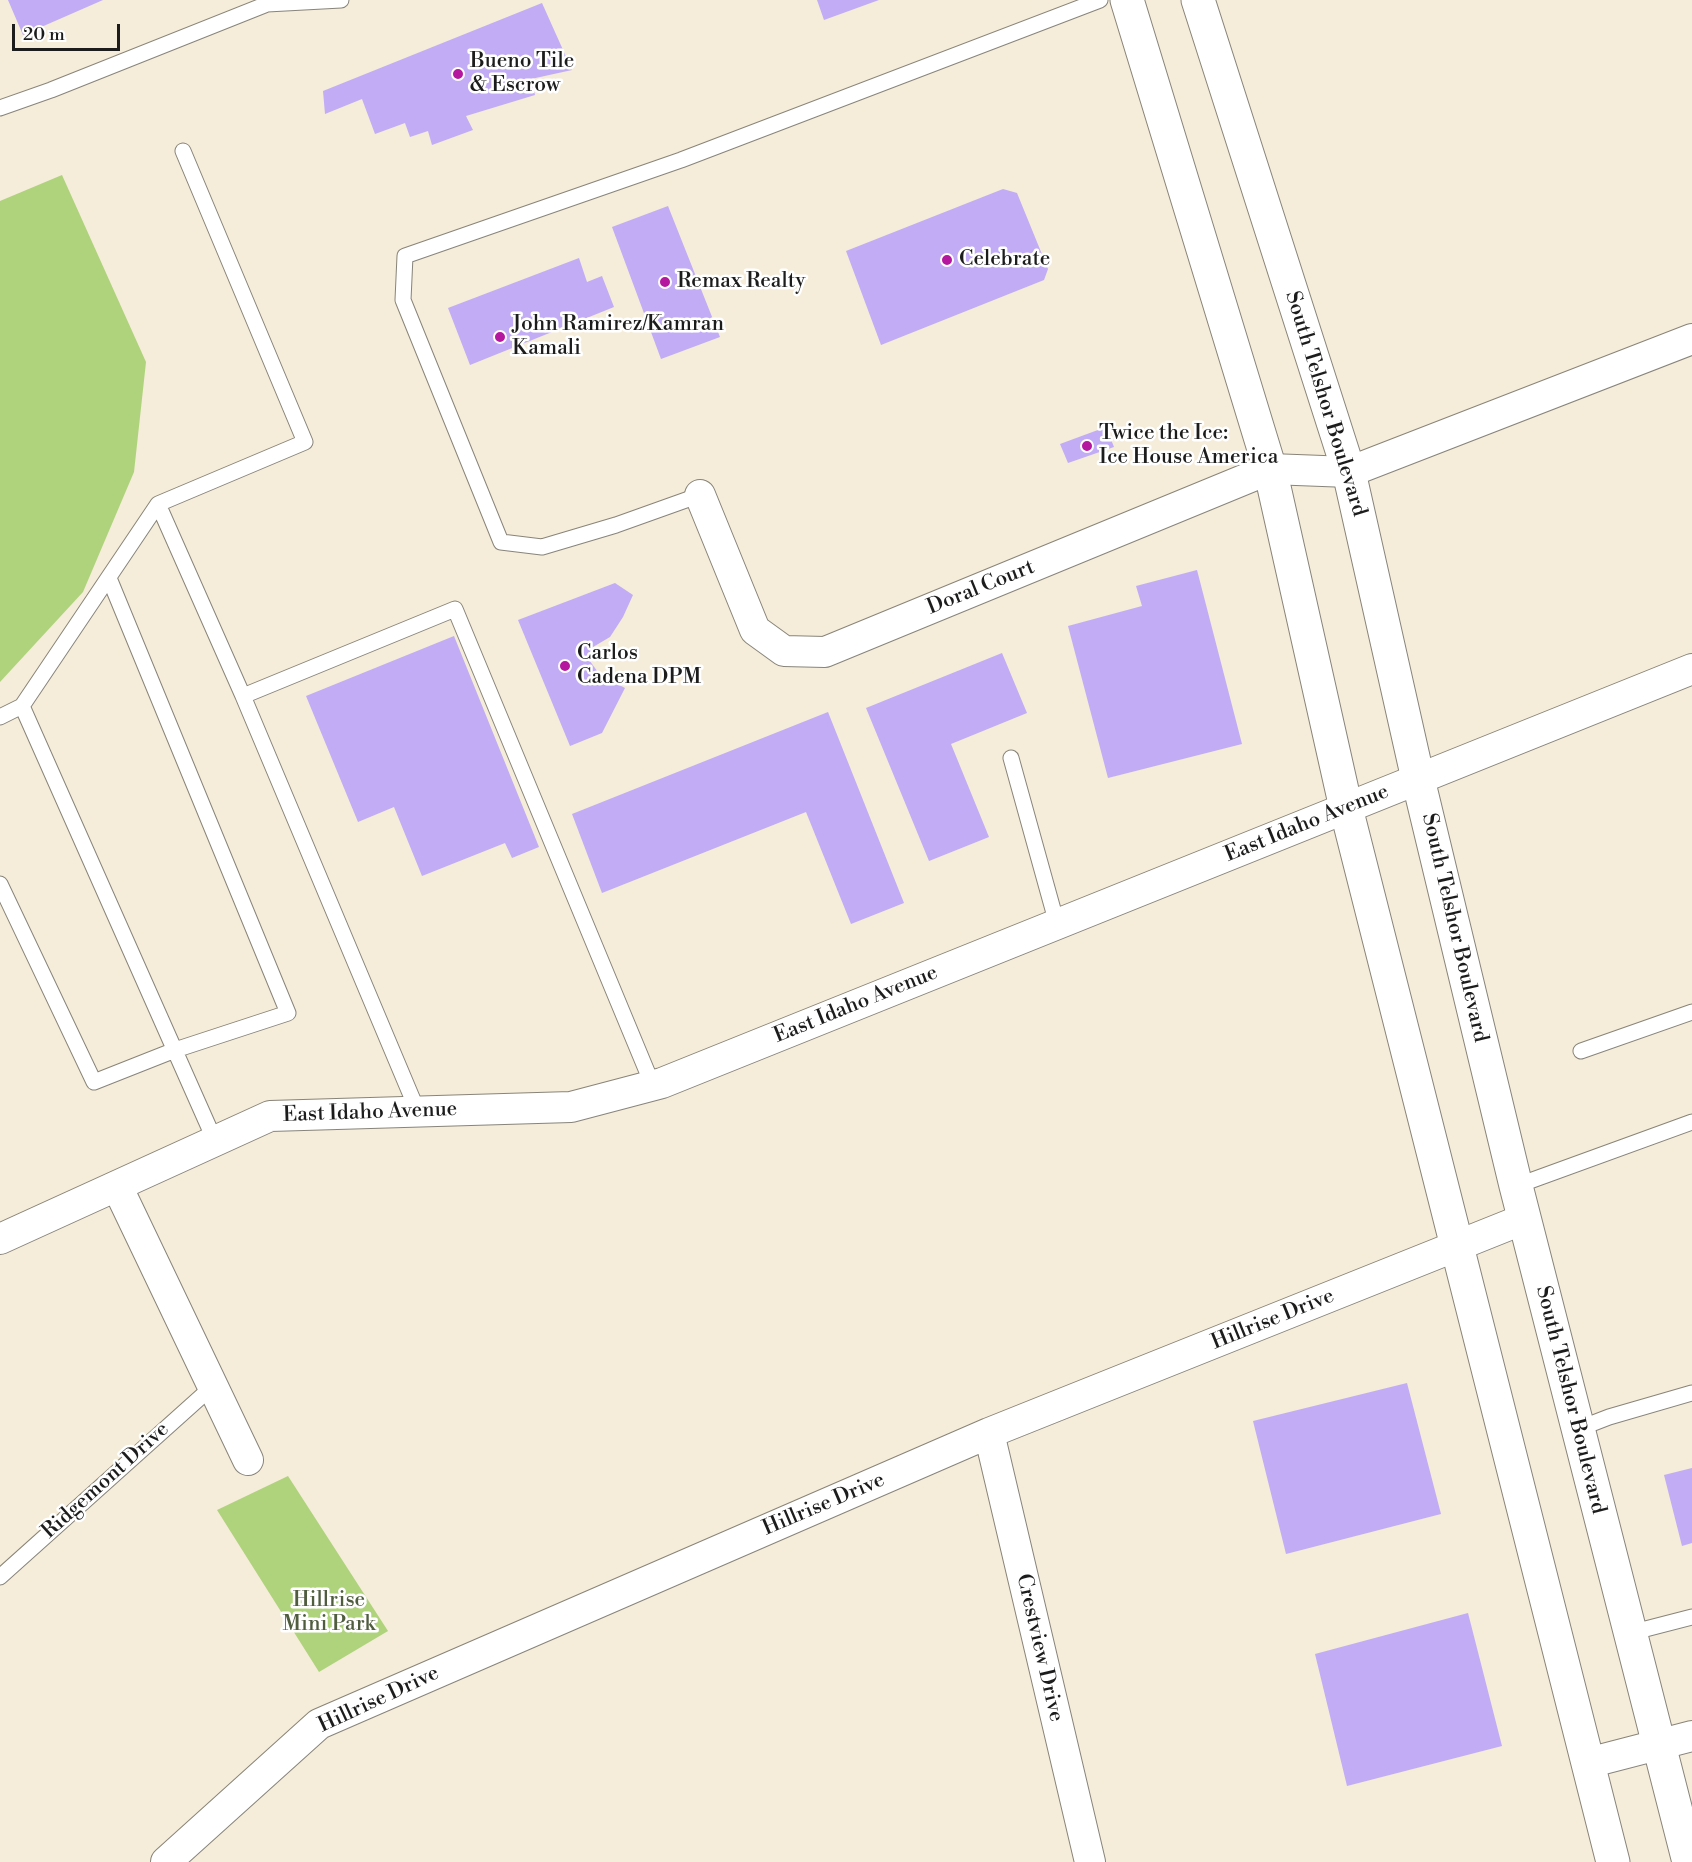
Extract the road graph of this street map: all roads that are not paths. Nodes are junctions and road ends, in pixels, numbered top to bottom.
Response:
1 (341, 0) edge
2 (1100, 0) edge
3 (1127, 0) edge
4 (1198, 0) edge
5 (0, 108) edge
6 (183, 151) dead end
7 (1692, 339) edge
8 (1270, 470) junction
9 (1349, 472) junction
10 (700, 495) joint
11 (158, 504) junction
12 (109, 578) junction
13 (1692, 669) edge
14 (243, 696) junction
15 (22, 706) junction
16 (0, 717) edge
17 (1011, 758) dead end
18 (1418, 779) junction
19 (1346, 808) junction
20 (0, 884) edge
21 (1057, 924) junction
22 (1692, 1012) edge
23 (175, 1050) junction
24 (1581, 1051) dead end
25 (653, 1086) junction
26 (418, 1112) junction
27 (1692, 1122) edge
28 (215, 1141) junction
29 (117, 1186) junction
30 (1516, 1186) junction
31 (1524, 1219) junction
32 (0, 1239) edge
33 (1457, 1246) junction
34 (213, 1386) junction
35 (1692, 1393) edge
36 (1578, 1429) junction
37 (989, 1433) junction
38 (248, 1460) dead end
39 (0, 1577) edge
40 (1692, 1617) edge
41 (1630, 1633) junction
42 (1692, 1736) edge
43 (1659, 1744) junction
44 (1588, 1763) junction
45 (166, 1862) edge
46 (1090, 1862) edge
47 (1613, 1862) edge
48 (1689, 1862) edge

1 - 5 lane
2 - 10 lane
3 - 8 main road
4 - 9 main road, South Telshor Boulevard
6 - 11 lane
7 - 9 street
8 - 9 street, Doral Court
8 - 10 street, Doral Court
8 - 19 main road
9 - 18 main road, South Telshor Boulevard
11 - 12 lane
11 - 14 lane
12 - 15 lane
12 - 23 lane
13 - 18 street, East Idaho Avenue
14 - 25 lane
14 - 26 lane
15 - 16 lane
15 - 23 lane
17 - 21 lane
18 - 19 street, East Idaho Avenue
18 - 30 main road, South Telshor Boulevard
19 - 21 street, East Idaho Avenue
19 - 33 main road
20 - 23 lane
21 - 25 street, East Idaho Avenue
22 - 24 lane
23 - 28 lane
25 - 26 street, East Idaho Avenue
26 - 28 street, East Idaho Avenue
27 - 30 lane
28 - 29 street, East Idaho Avenue
29 - 32 street, East Idaho Avenue
29 - 34 street
30 - 31 main road, South Telshor Boulevard
31 - 33 street, Hillrise Drive
31 - 36 main road, South Telshor Boulevard
33 - 37 street, Hillrise Drive
33 - 44 main road
34 - 38 street
34 - 39 lane, Ridgemont Drive
35 - 36 lane
36 - 41 main road, South Telshor Boulevard
37 - 45 street, Hillrise Drive
37 - 46 street, Crestview Drive
40 - 41 lane
41 - 43 main road, South Telshor Boulevard
42 - 43 street
43 - 44 street
43 - 48 main road, South Telshor Boulevard
44 - 47 main road

